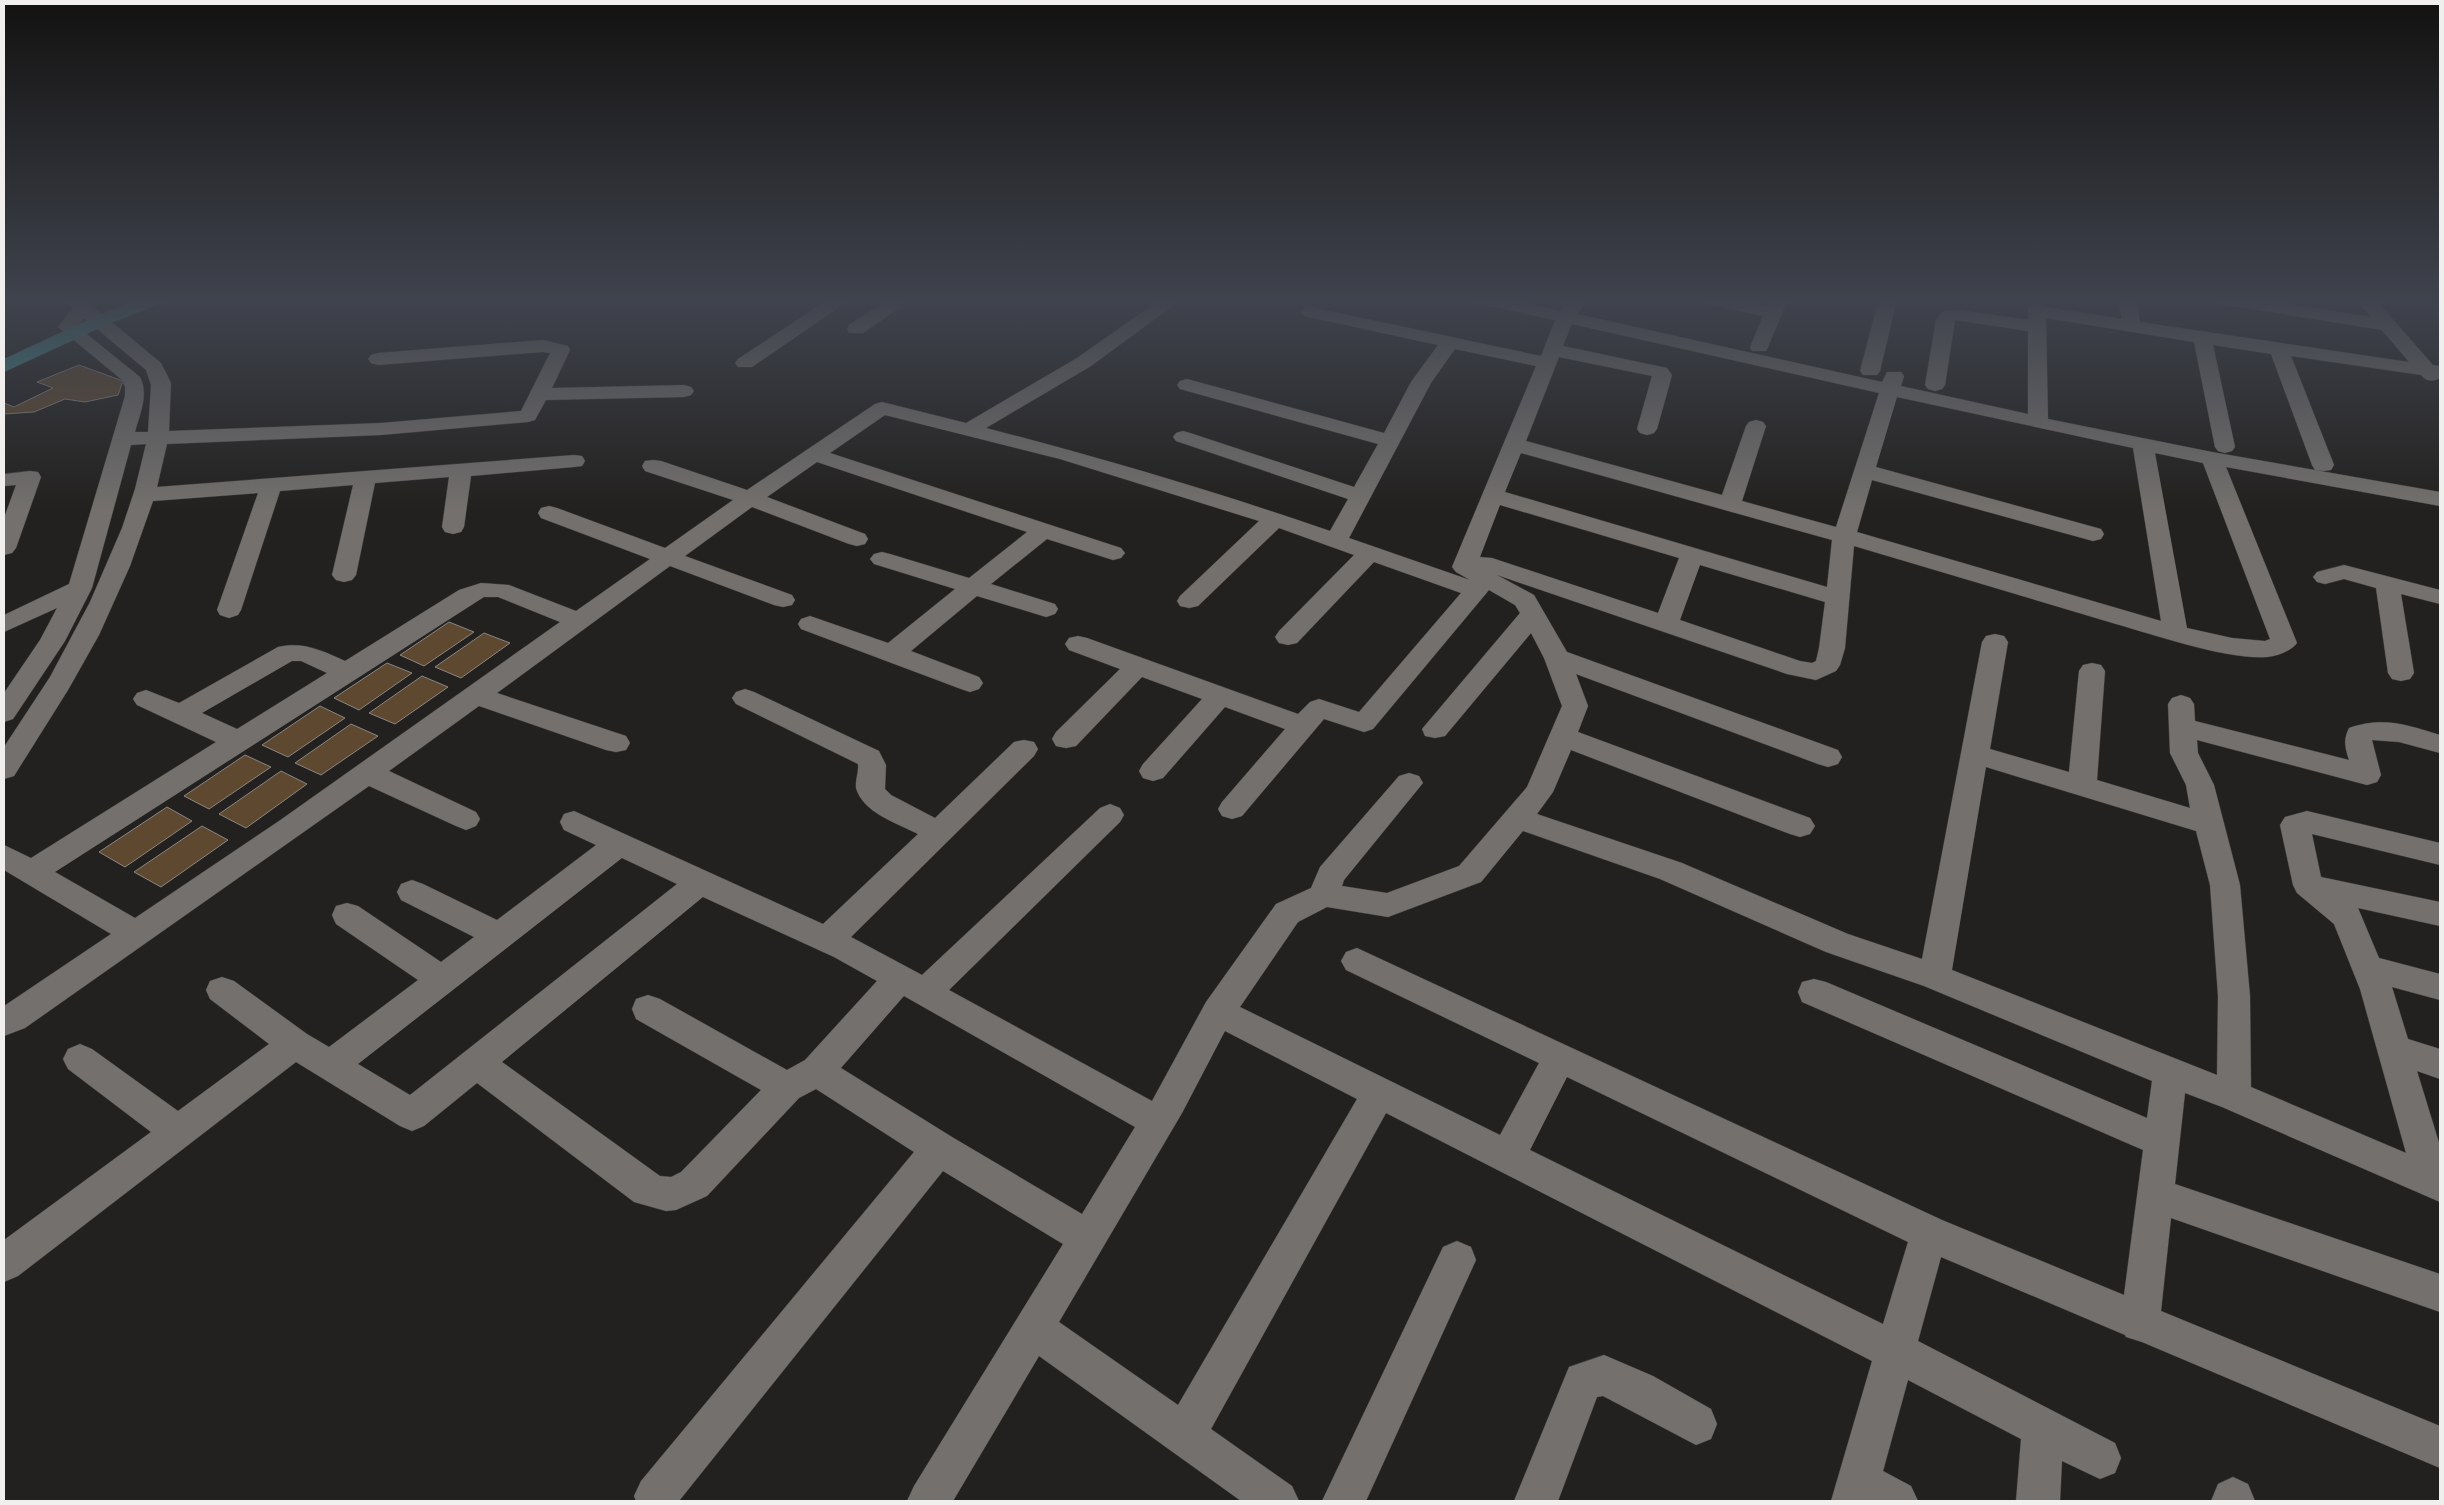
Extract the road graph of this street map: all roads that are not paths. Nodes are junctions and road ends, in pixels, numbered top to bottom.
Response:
1 (122, 369) edge
2 (155, 369) edge
3 (551, 369) edge
4 (1073, 369) edge
5 (1430, 369) edge
6 (1546, 369) edge
7 (1640, 369) edge
8 (1826, 369) edge
9 (1862, 369) edge
10 (1937, 369) edge
11 (2038, 369) edge
12 (2206, 369) edge
13 (2287, 369) edge
14 (1870, 371) joint
15 (2433, 371) edge
16 (1892, 382) junction
17 (1187, 385) dead end
18 (1935, 385) junction
19 (2440, 385) edge
20 (684, 391) dead end
21 (539, 394) junction
22 (2039, 416) junction
23 (1756, 426) dead end
24 (1647, 428) dead end
25 (969, 430) junction
26 (159, 437) junction
27 (1183, 437) dead end
28 (124, 439) junction
29 (1391, 441) junction
30 (1515, 445) junction
31 (2144, 445) junction
32 (2218, 453) junction
33 (816, 455) junction
34 (574, 461) dead end
35 (2323, 465) junction
36 (652, 466) dead end
37 (461, 470) junction
38 (1865, 471) junction
39 (365, 478) junction
40 (4, 480) edge
41 (2440, 484) edge
42 (272, 485) junction
43 (143, 495) junction
44 (1361, 496) junction
45 (1494, 496) junction
46 (750, 498) junction
47 (2440, 499) edge
48 (1730, 503) junction
49 (549, 513) dead end
50 (1275, 519) junction
51 (453, 527) dead end
52 (1043, 530) junction
53 (2093, 534) dead end
54 (1844, 536) junction
55 (857, 539) dead end
56 (1336, 541) junction
57 (4, 548) edge
58 (1369, 552) junction
59 (1114, 553) dead end
60 (1692, 554) junction
61 (668, 559) junction
62 (882, 559) dead end
63 (344, 575) dead end
64 (1477, 576) junction
65 (2325, 577) dead end
66 (2387, 584) junction
67 (975, 586) junction
68 (80, 588) junction
69 (2440, 597) edge
70 (1838, 598) junction
71 (783, 600) dead end
72 (1190, 601) dead end
73 (1046, 609) dead end
74 (229, 610) dead end
75 (1533, 614) junction
76 (579, 621) junction
77 (4, 624) edge
78 (810, 624) dead end
79 (1666, 625) junction
80 (2174, 633) junction
81 (1288, 638) dead end
82 (1995, 642) dead end
83 (1078, 644) dead end
84 (892, 653) junction
85 (1557, 658) junction
86 (1138, 666) junction
87 (2092, 671) dead end
88 (348, 672) junction
89 (2401, 673) dead end
90 (970, 683) dead end
91 (476, 695) junction
92 (1220, 696) junction
93 (745, 698) dead end
94 (146, 699) dead end
95 (4, 713) edge
96 (180, 714) junction
97 (1303, 726) junction
98 (1435, 729) dead end
99 (1562, 736) junction
100 (1066, 739) dead end
101 (239, 741) junction
102 (616, 743) dead end
103 (2440, 744) edge
104 (1024, 749) dead end
105 (1975, 754) junction
106 (1828, 757) dead end
107 (4, 769) edge
108 (1153, 771) dead end
109 (368, 773) junction
110 (1409, 783) dead end
111 (2082, 786) junction
112 (1232, 808) dead end
113 (1110, 815) dead end
114 (1517, 818) junction
115 (466, 819) dead end
116 (574, 822) dead end
117 (2208, 824) junction
118 (1800, 826) dead end
119 (938, 832) junction
120 (619, 844) junction
121 (2440, 854) edge
122 (4, 856) edge
123 (31, 872) junction
124 (700, 883) junction
125 (2308, 886) junction
126 (412, 892) dead end
127 (1324, 895) junction
128 (2440, 914) edge
129 (347, 916) dead end
130 (136, 934) junction
131 (500, 936) junction
132 (827, 940) junction
133 (1357, 961) dead end
134 (2368, 968) junction
135 (1935, 977) junction
136 (442, 980) junction
137 (912, 985) junction
138 (2440, 988) edge
139 (222, 990) dead end
140 (1814, 992) dead end
141 (648, 1009) dead end
142 (1218, 1012) junction
143 (4, 1022) edge
144 (295, 1044) junction
145 (2394, 1049) junction
146 (1560, 1057) junction
147 (80, 1059) dead end
148 (477, 1062) junction
149 (2440, 1064) edge
150 (330, 1066) junction
151 (2170, 1073) junction
152 (802, 1079) junction
153 (1380, 1092) junction
154 (2234, 1096) junction
155 (1158, 1122) junction
156 (178, 1132) junction
157 (2162, 1141) junction
158 (939, 1149) junction
159 (1508, 1156) junction
160 (2437, 1184) edge
161 (2155, 1195) junction
162 (1929, 1233) junction
163 (1087, 1238) junction
164 (1457, 1260) dead end
165 (4, 1263) edge
166 (2440, 1293) edge
167 (2140, 1323) junction
168 (1033, 1328) junction
169 (1897, 1352) junction
170 (1696, 1424) dead end
171 (2044, 1429) junction
172 (1184, 1435) junction
173 (2440, 1447) edge
174 (2100, 1458) dead end
175 (1856, 1492) edge
176 (656, 1496) dead end
177 (929, 1501) edge
178 (1277, 1501) edge
179 (1344, 1501) edge
180 (1536, 1501) edge
181 (1896, 1501) edge
182 (2038, 1501) edge

1 - 28 street
2 - 26 street
3 - 21 street
4 - 25 street
5 - 29 street
6 - 30 street
7 - 24 street
8 - 16 street
9 - 14 street
10 - 18 street
11 - 22 street
12 - 32 street
13 - 35 street
14 - 16 street
15 - 19 street
16 - 18 street
16 - 22 street
16 - 38 street
17 - 29 street
18 - 22 street
20 - 21 street
21 - 26 street
22 - 31 street
22 - 32 street
23 - 48 street
25 - 33 street
25 - 50 street
26 - 28 street
26 - 43 street
27 - 44 street
28 - 68 street
29 - 44 street
30 - 45 street
30 - 48 street
31 - 32 street
31 - 80 street
32 - 35 street
32 - 47 street
32 - 80 street
33 - 46 street
33 - 52 street
34 - 37 street
35 - 41 street
36 - 46 street
37 - 39 street
37 - 51 street
38 - 53 street
38 - 54 street
39 - 42 street
39 - 63 street
40 - 57 street
42 - 43 street
42 - 74 street
43 - 107 street
44 - 56 street
45 - 60 street
45 - 64 street
46 - 55 street
46 - 61 street
48 - 54 street
49 - 61 street
50 - 56 street
50 - 72 street
52 - 59 street
52 - 67 street
54 - 70 street
54 - 80 street
56 - 58 street
58 - 64 street
58 - 81 street
60 - 70 street
60 - 79 street
61 - 71 street
61 - 76 street
62 - 67 street
64 - 75 street
64 - 79 street
64 - 97 street
65 - 66 street
66 - 69 street
66 - 89 street
67 - 73 street
67 - 84 street
68 - 77 street
68 - 95 street
70 - 79 street
75 - 85 street
75 - 98 street
76 - 88 street
76 - 91 street
78 - 84 street
82 - 105 street
83 - 86 street
84 - 90 street
85 - 99 street
85 - 106 street
86 - 92 street
86 - 100 street
87 - 111 street
88 - 96 street
88 - 101 street
91 - 102 street
91 - 109 street
92 - 97 street
92 - 108 street
93 - 119 street
94 - 96 street
96 - 101 street
97 - 112 street
99 - 114 street
99 - 118 street
101 - 123 street
103 - 117 street
104 - 119 street
105 - 111 street
105 - 135 street
109 - 115 street
109 - 130 street
110 - 127 street
111 - 117 street
113 - 137 street
114 - 127 street
114 - 135 street
116 - 120 street
117 - 154 street
119 - 132 street
120 - 124 street
120 - 131 street
121 - 125 street
122 - 123 street
123 - 130 street
124 - 132 street
124 - 148 street
125 - 128 street
125 - 134 street
126 - 131 street
127 - 142 street
129 - 136 street
130 - 143 street
131 - 136 street
132 - 137 street
133 - 146 street
134 - 138 street
134 - 145 street
135 - 151 street
136 - 150 street
137 - 152 street
137 - 155 street
139 - 144 street
140 - 157 street
141 - 152 street
142 - 153 street
142 - 155 street
144 - 150 street
144 - 156 street
145 - 149 street
145 - 160 street
146 - 159 street
146 - 162 street
147 - 156 street
148 - 150 street
148 - 152 street
151 - 154 street
151 - 157 street
152 - 158 street
153 - 159 street
153 - 172 street
154 - 160 street
155 - 163 street
156 - 165 street
157 - 161 street
158 - 163 street
158 - 176 street
159 - 169 street
161 - 166 street
161 - 167 street
162 - 167 street
162 - 169 street
163 - 168 street
164 - 179 street
167 - 173 street
168 - 172 street
168 - 177 street
169 - 171 street
169 - 175 street
170 - 180 street
171 - 174 street
171 - 182 street
172 - 178 street
175 - 181 street

